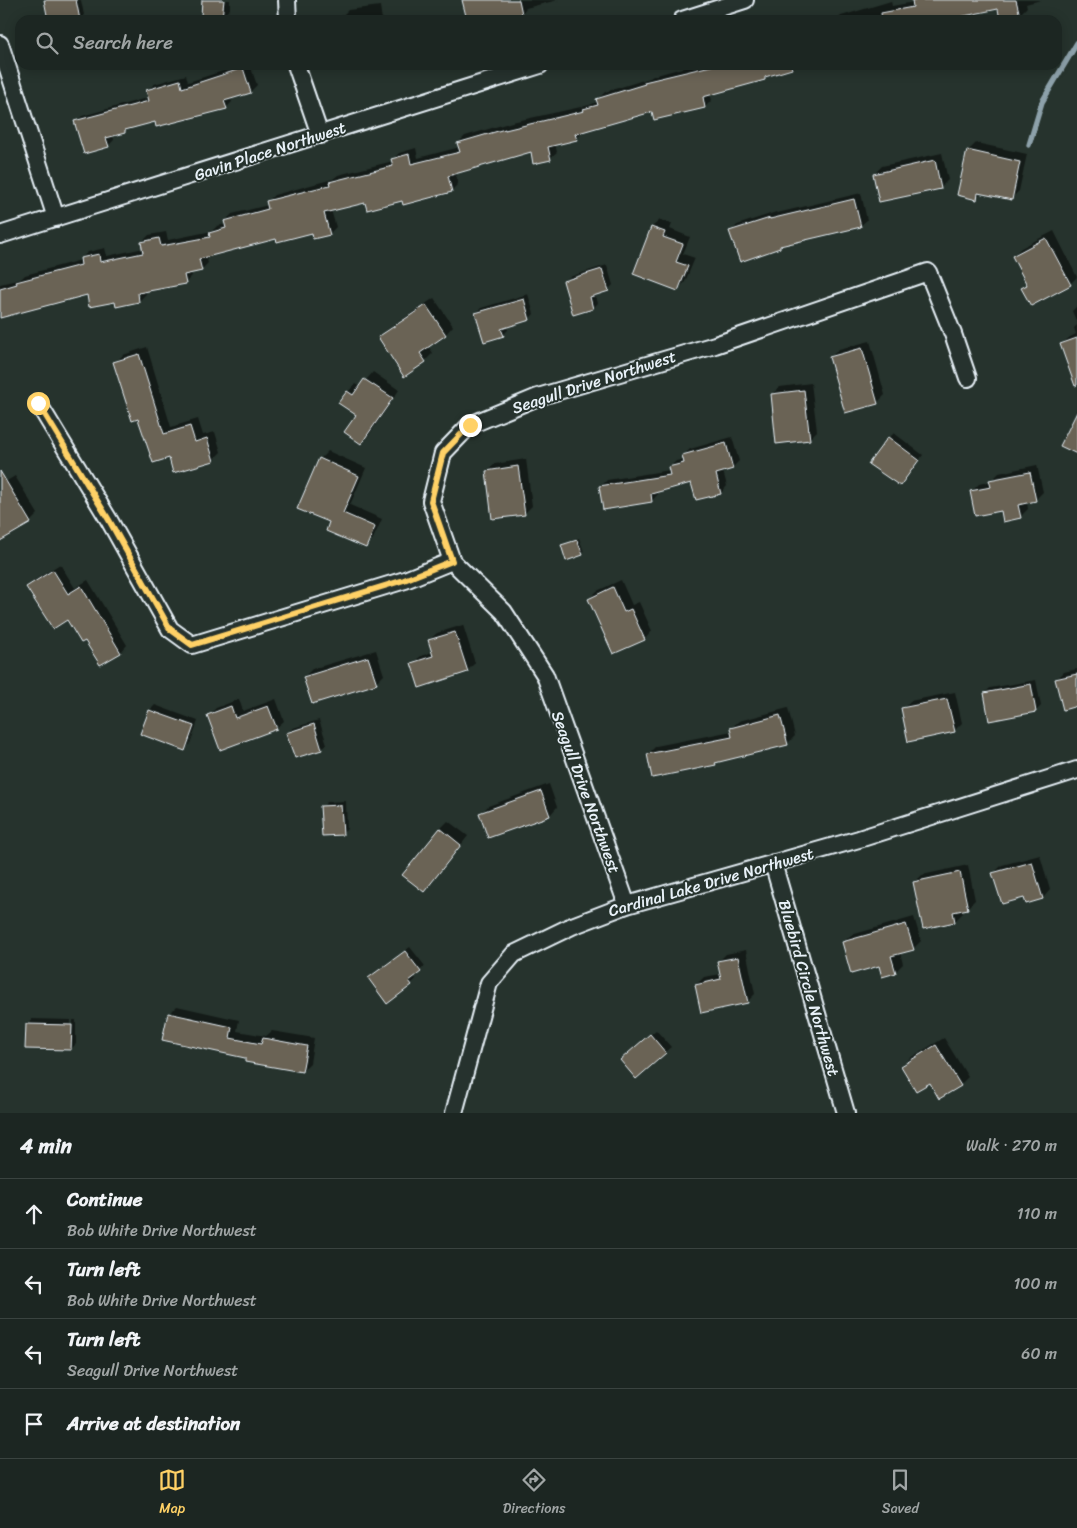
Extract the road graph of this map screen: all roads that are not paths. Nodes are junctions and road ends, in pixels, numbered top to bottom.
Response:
1 (287, 0) edge
2 (745, 0) edge
3 (710, 5) edge
4 (288, 15) edge
5 (691, 15) edge
6 (0, 44) edge
7 (298, 70) edge
8 (524, 70) edge
9 (320, 135) junction
10 (56, 218) junction
11 (0, 235) edge
12 (968, 378) dead end
13 (38, 403) dead end
14 (452, 561) junction
15 (1077, 770) edge
16 (773, 863) junction
17 (627, 905) junction
18 (454, 1113) edge
19 (846, 1113) edge

1 - 4 street
2 - 3 street
3 - 5 street
6 - 10 street
7 - 9 street
8 - 9 street, Gavin Place Northwest
9 - 10 street, Gavin Place Northwest
10 - 11 street, Gavin Place Northwest
12 - 14 street, Seagull Drive Northwest
13 - 14 street
14 - 17 street, Seagull Drive Northwest
15 - 16 street, Cardinal Lake Drive Northwest
16 - 17 street, Cardinal Lake Drive Northwest
16 - 19 street, Bluebird Circle Northwest
17 - 18 street, Cardinal Lake Drive Northwest

